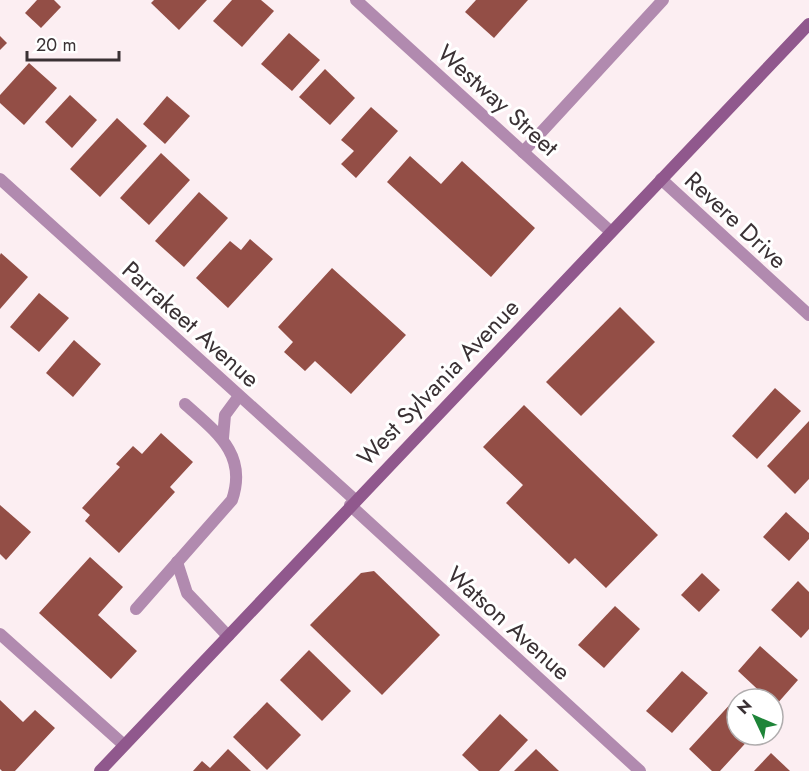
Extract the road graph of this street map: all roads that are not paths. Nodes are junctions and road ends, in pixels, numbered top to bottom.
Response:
1 (356, 0) edge
2 (663, 0) edge
3 (809, 24) edge
4 (524, 152) junction
5 (0, 179) edge
6 (661, 179) junction
7 (611, 232) junction
8 (809, 315) edge
9 (239, 396) junction
10 (185, 404) dead end
11 (223, 438) junction
12 (352, 503) junction
13 (177, 562) junction
14 (136, 609) dead end
15 (0, 634) edge
16 (228, 636) junction
17 (124, 745) junction
18 (100, 771) edge
19 (640, 771) edge

1 - 4 street, Westway Street
2 - 4 street
3 - 6 main road, West Sylvania Avenue
4 - 7 street, Westway Street
5 - 9 street, Parrakeet Avenue
6 - 7 main road, West Sylvania Avenue
6 - 8 street, Revere Drive
7 - 12 main road, West Sylvania Avenue
9 - 11 street
9 - 12 street, Parrakeet Avenue
10 - 11 street
11 - 13 street
12 - 16 main road, West Sylvania Avenue
12 - 19 street, Watson Avenue
13 - 14 street
13 - 16 street
15 - 17 street
16 - 17 main road, West Sylvania Avenue
17 - 18 main road, West Sylvania Avenue

